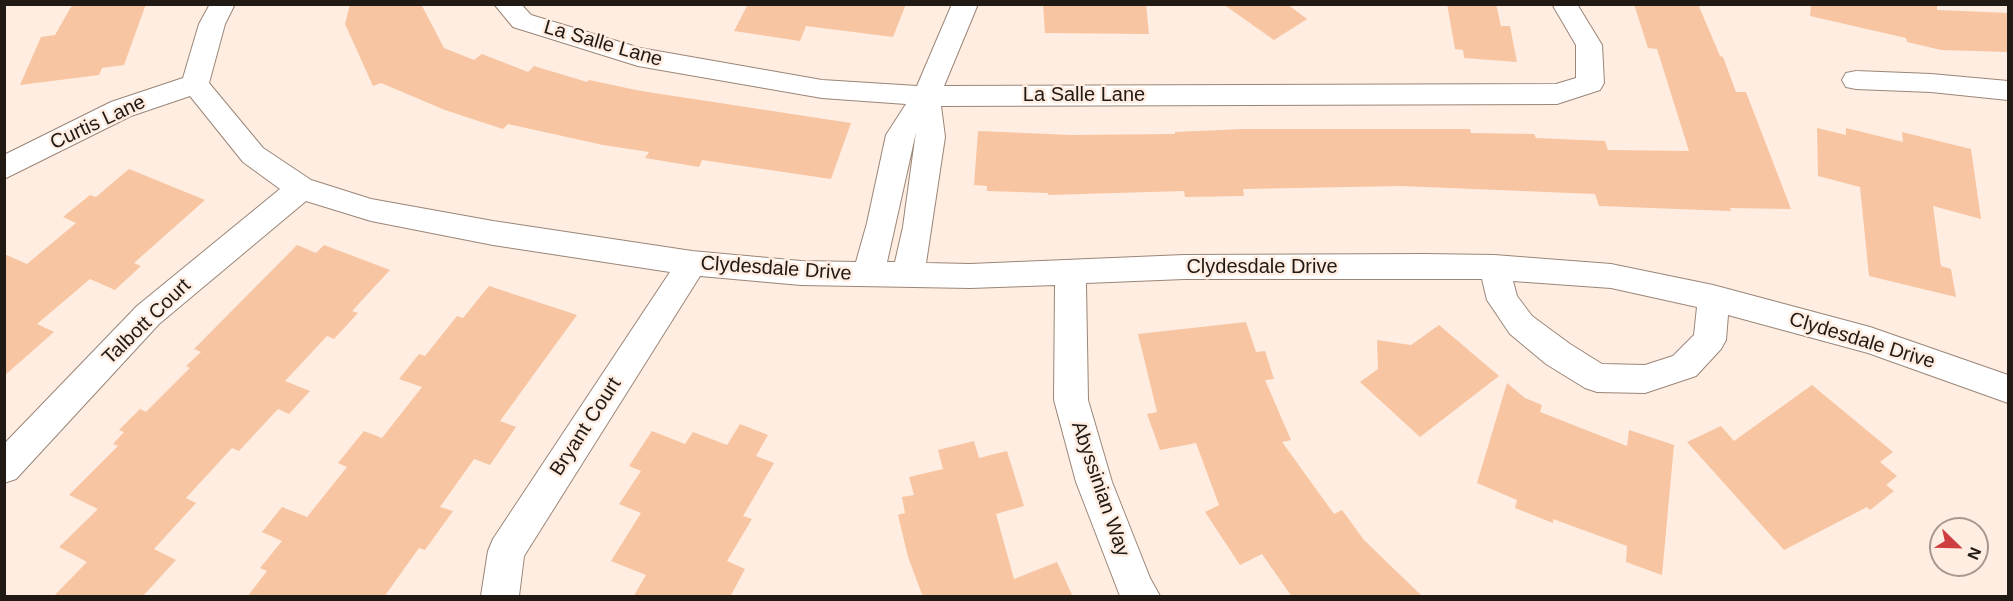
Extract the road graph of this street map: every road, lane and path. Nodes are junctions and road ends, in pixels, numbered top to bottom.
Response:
1 (223, 4) edge
2 (506, 4) edge
3 (965, 4) edge
4 (1564, 4) edge
5 (1856, 80) dead end
6 (195, 84) junction
7 (926, 96) junction
8 (2005, 97) edge
9 (4, 168) edge
10 (301, 188) junction
11 (692, 263) junction
12 (1494, 267) junction
13 (1070, 270) junction
14 (868, 274) junction
15 (908, 274) junction
16 (1713, 298) junction
17 (2008, 389) edge
18 (4, 468) edge
19 (500, 597) edge
20 (1141, 597) edge

1 - 6 street
2 - 7 street, La Salle Lane
3 - 7 street
4 - 7 street, La Salle Lane
5 - 8 street
6 - 9 street, Curtis Lane
6 - 10 street, Clydesdale Drive
7 - 14 street
7 - 15 street
10 - 11 street, Clydesdale Drive
10 - 18 street, Talbott Court
11 - 14 street, Clydesdale Drive
11 - 19 street, Bryant Court
12 - 13 street, Clydesdale Drive
12 - 16 street, Clydesdale Drive
12 - 16 street
13 - 15 street, Clydesdale Drive
13 - 20 street, Abyssinian Way
14 - 15 street, Clydesdale Drive
16 - 17 street, Clydesdale Drive

